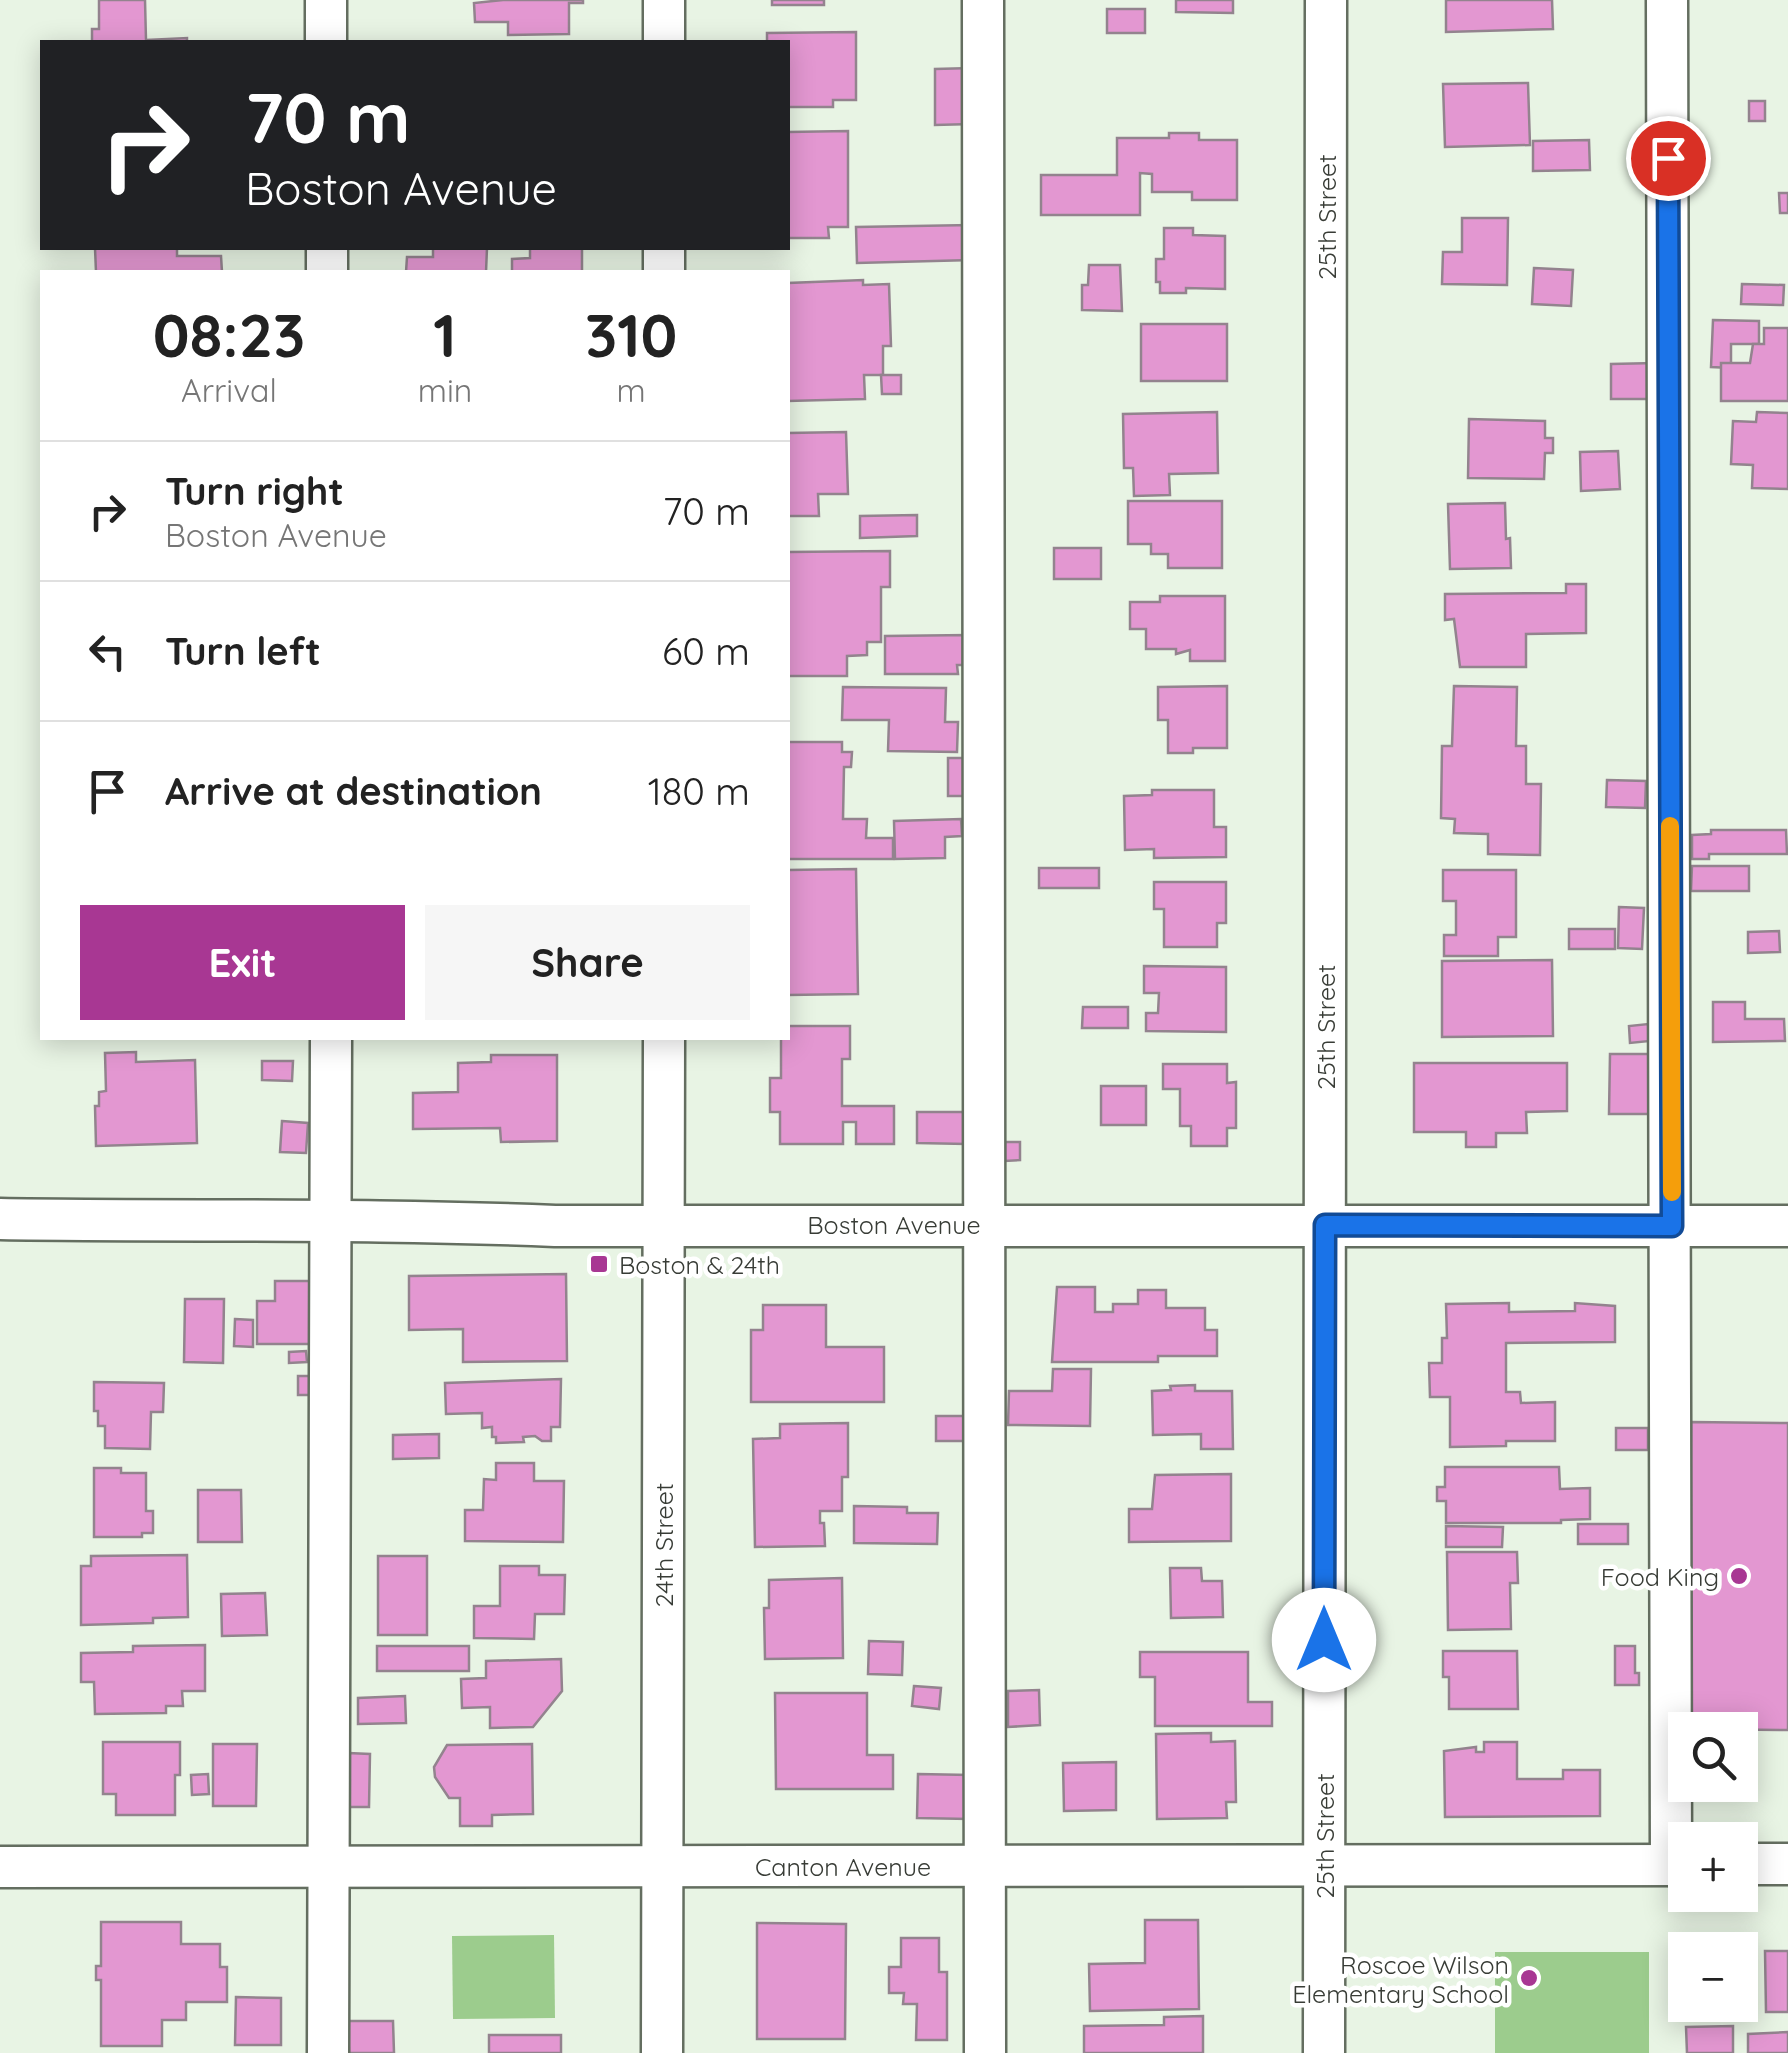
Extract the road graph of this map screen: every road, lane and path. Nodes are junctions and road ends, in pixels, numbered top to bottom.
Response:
1 (326, 0) edge
2 (664, 0) edge
3 (984, 0) edge
4 (1326, 0) edge
5 (1668, 0) edge
6 (326, 40) edge
7 (664, 40) edge
8 (331, 1040) edge
9 (664, 1040) edge
10 (0, 1219) edge
11 (332, 1222) junction
12 (986, 1224) junction
13 (664, 1225) junction
14 (1325, 1225) junction
15 (1672, 1226) junction
16 (1788, 1226) edge
17 (1678, 1822) edge
18 (1758, 1864) edge
19 (1788, 1864) edge
20 (1668, 1865) edge
21 (662, 1866) junction
22 (986, 1866) junction
23 (1324, 1866) junction
24 (0, 1867) edge
25 (329, 1867) junction
26 (328, 2053) edge
27 (662, 2053) edge
28 (985, 2053) edge
29 (1324, 2053) edge

1 - 6 street
2 - 7 street
3 - 12 street
4 - 14 street, 25th Street
5 - 15 street
8 - 11 street
9 - 13 street, 24th Street
10 - 11 street, Boston Avenue
11 - 13 street, Boston Avenue
11 - 25 street
12 - 13 street, Boston Avenue
12 - 14 street, Boston Avenue
12 - 22 street
13 - 21 street, 24th Street
14 - 15 street, Boston Avenue
14 - 23 street, 25th Street
15 - 16 street, Boston Avenue
15 - 17 street
18 - 19 street
20 - 23 street, Canton Avenue
21 - 22 street, Canton Avenue
21 - 25 street, Canton Avenue
21 - 27 street, 24th Street
22 - 23 street, Canton Avenue
22 - 28 street
23 - 29 street, 25th Street
24 - 25 street, Canton Avenue
25 - 26 street

